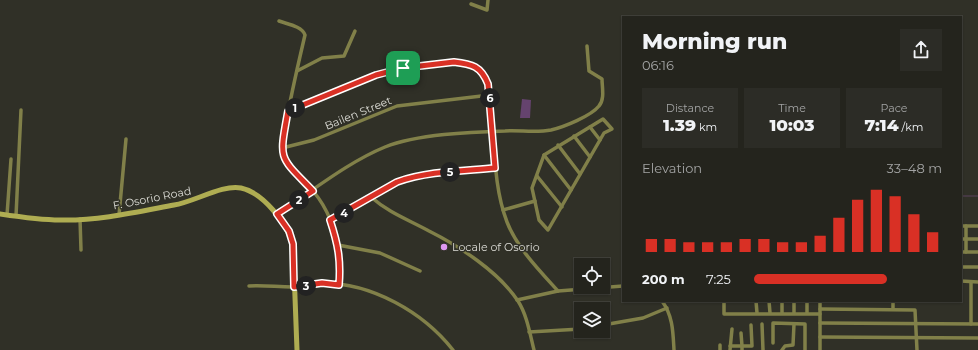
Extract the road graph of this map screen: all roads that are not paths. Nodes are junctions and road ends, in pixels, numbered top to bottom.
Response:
1 (488, 0) edge
2 (471, 4) dead end
3 (279, 22) dead end
4 (355, 31) dead end
5 (588, 46) dead end
6 (297, 71) junction
7 (490, 95) junction
8 (20, 110) dead end
9 (288, 111) junction
10 (590, 127) junction
11 (492, 132) junction
12 (574, 136) junction
13 (126, 139) dead end
14 (600, 140) junction
15 (558, 145) junction
16 (282, 148) junction
17 (544, 155) junction
18 (590, 157) junction
19 (11, 159) dead end
20 (495, 168) junction
21 (580, 174) junction
22 (537, 176) junction
23 (571, 190) junction
24 (313, 191) junction
25 (371, 197) junction
26 (535, 200) junction
27 (562, 207) junction
28 (503, 210) junction
29 (0, 214) edge
30 (277, 214) junction
31 (7, 215) junction
32 (119, 215) junction
33 (16, 216) junction
34 (80, 219) junction
35 (330, 220) junction
36 (962, 226) edge
37 (966, 226) junction
38 (978, 226) edge
39 (962, 239) edge
40 (966, 239) junction
41 (978, 240) edge
42 (338, 245) junction
43 (81, 250) dead end
44 (962, 252) edge
45 (966, 252) junction
46 (978, 252) edge
47 (962, 267) edge
48 (978, 267) edge
49 (420, 271) dead end
50 (962, 281) edge
51 (971, 282) junction
52 (978, 282) edge
53 (339, 285) junction
54 (249, 286) dead end
55 (622, 286) edge
56 (294, 287) junction
57 (558, 291) junction
58 (518, 300) junction
59 (663, 302) edge
60 (724, 302) edge
61 (756, 302) edge
62 (769, 302) edge
63 (782, 302) edge
64 (794, 302) edge
65 (806, 302) edge
66 (820, 302) edge
67 (893, 302) edge
68 (667, 308) junction
69 (820, 309) junction
70 (893, 309) junction
71 (757, 313) junction
72 (770, 313) junction
73 (782, 313) junction
74 (794, 313) junction
75 (807, 314) junction
76 (820, 314) junction
77 (820, 323) junction
78 (610, 324) edge
79 (762, 324) dead end
80 (794, 324) junction
81 (917, 324) junction
82 (971, 324) junction
83 (978, 324) edge
84 (751, 325) dead end
85 (574, 329) edge
86 (732, 329) dead end
87 (529, 332) junction
88 (741, 333) dead end
89 (820, 337) junction
90 (917, 338) junction
91 (978, 338) edge
92 (773, 343) dead end
93 (720, 345) dead end
94 (730, 348) edge
95 (742, 348) edge
96 (752, 348) edge
97 (297, 350) edge
98 (453, 350) edge
99 (534, 350) edge
100 (674, 350) edge
101 (720, 350) edge
102 (763, 350) edge
103 (782, 350) edge
104 (805, 350) edge
105 (820, 350) edge
106 (917, 350) edge

1 - 2 street
3 - 6 street
4 - 6 street
5 - 11 street
6 - 9 street
7 - 9 street
7 - 11 street
7 - 16 street, Bailen Street
8 - 33 street
9 - 16 street
10 - 12 street
10 - 14 street
10 - 14 street
11 - 20 street
11 - 24 street
12 - 15 street
12 - 18 street
13 - 32 street
14 - 18 street
15 - 17 street
15 - 21 street
16 - 24 street
17 - 22 street
17 - 23 street
18 - 21 street
19 - 31 street
20 - 25 street
20 - 28 street
21 - 23 street
22 - 26 street
22 - 27 street
23 - 27 street
24 - 30 street
24 - 35 street
25 - 35 street
25 - 58 street
26 - 27 street
26 - 28 street
28 - 57 street
29 - 31 street, F. Osorio Road
30 - 32 street, F. Osorio Road
30 - 56 street, F. Osorio Road
31 - 33 street, F. Osorio Road
32 - 34 street, F. Osorio Road
33 - 34 street, F. Osorio Road
34 - 43 street
35 - 42 street
36 - 37 street
37 - 38 street
37 - 40 street
39 - 40 street
40 - 41 street
40 - 45 street
42 - 49 street
42 - 53 street
44 - 45 street
45 - 46 street
47 - 48 street
50 - 51 street
51 - 52 street
51 - 82 street
53 - 56 street
53 - 98 street
54 - 56 street
55 - 57 street
56 - 97 street, F. Osorio Road
57 - 58 street
58 - 87 street
59 - 68 street
60 - 71 street
61 - 71 street
62 - 72 street
63 - 73 street
64 - 74 street
65 - 75 street
66 - 69 street
67 - 70 street
68 - 78 street
68 - 100 street
69 - 70 street
69 - 76 street
70 - 81 street
71 - 72 street
72 - 73 street
73 - 74 street
74 - 75 street
75 - 76 street
76 - 77 street
77 - 81 street
77 - 89 street
79 - 102 street
80 - 92 street
80 - 103 street
80 - 104 street
81 - 82 street
81 - 90 street
82 - 83 street
84 - 96 street
85 - 87 street
86 - 94 street
87 - 99 street
88 - 95 street
89 - 90 street
89 - 105 street
90 - 91 street
90 - 106 street
93 - 101 street
94 - 95 street
95 - 96 street

